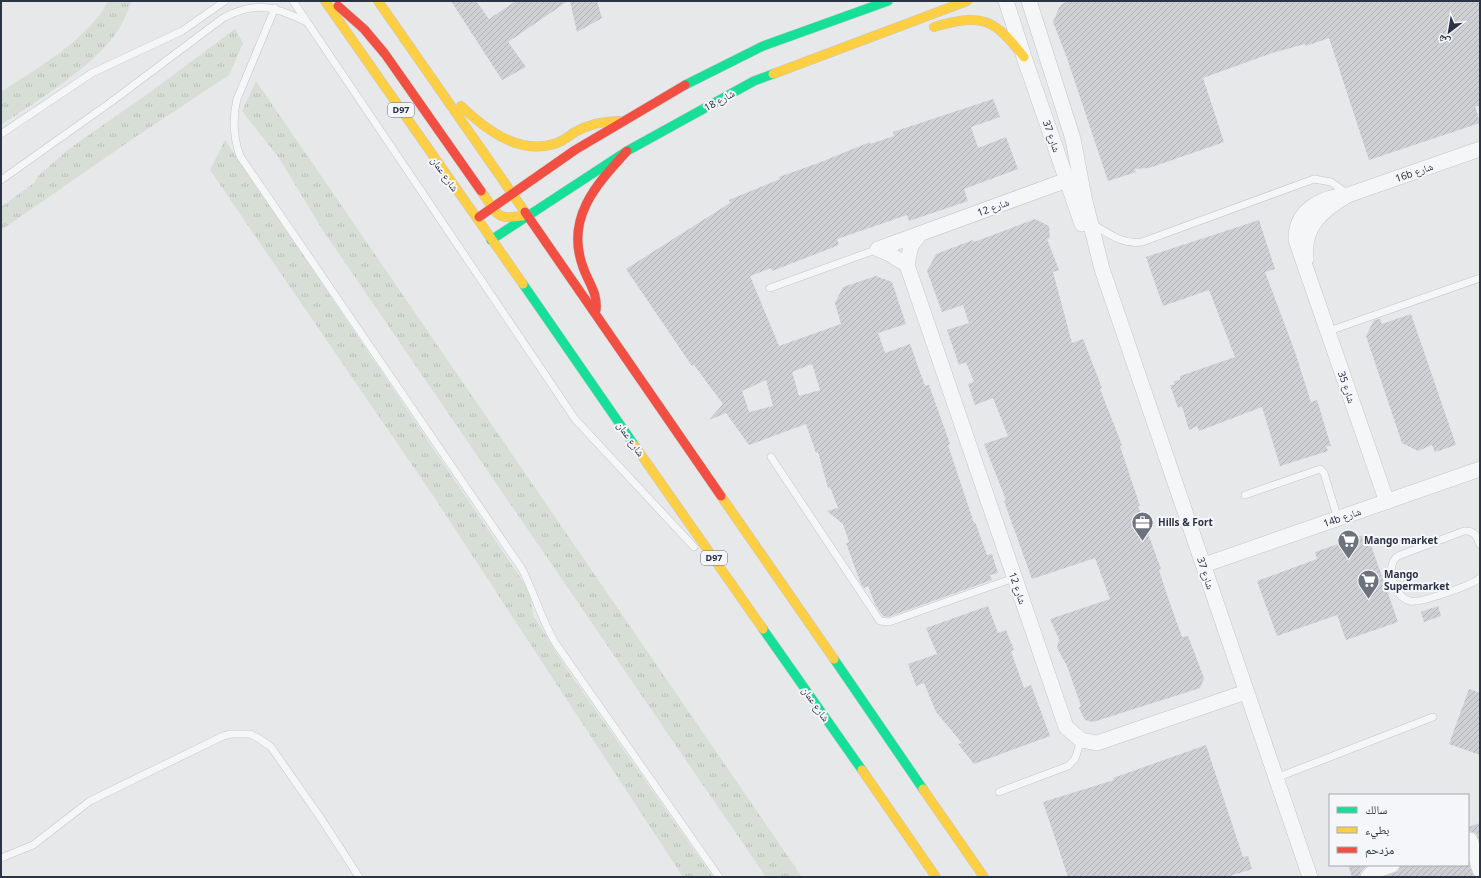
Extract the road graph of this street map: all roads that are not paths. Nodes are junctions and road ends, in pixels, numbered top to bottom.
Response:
1 (225, 1) edge
2 (293, 1) edge
3 (325, 1) edge
4 (331, 1) edge
5 (378, 1) edge
6 (888, 1) edge
7 (967, 1) edge
8 (1006, 1) edge
9 (1029, 1) edge
10 (275, 8) junction
11 (307, 22) junction
12 (907, 23) junction
13 (1024, 57) junction
14 (440, 91) junction
15 (620, 121) junction
16 (1, 134) edge
17 (1480, 149) edge
18 (627, 151) junction
19 (1, 180) edge
20 (1067, 180) junction
21 (511, 194) junction
22 (1348, 195) junction
23 (492, 208) junction
24 (527, 215) junction
25 (477, 219) junction
26 (1091, 223) junction
27 (920, 234) junction
28 (491, 240) junction
29 (878, 249) junction
30 (907, 266) junction
31 (1102, 269) junction
32 (1480, 278) edge
33 (770, 288) dead end
34 (595, 316) junction
35 (1328, 331) junction
36 (771, 457) dead end
37 (1480, 469) edge
38 (1245, 495) dead end
39 (1387, 502) junction
40 (1338, 518) junction
41 (1480, 545) edge
42 (1204, 565) junction
43 (1014, 578) junction
44 (1480, 578) edge
45 (740, 594) junction
46 (1246, 692) junction
47 (1432, 718) dead end
48 (1082, 740) junction
49 (1276, 778) junction
50 (999, 792) dead end
51 (1473, 839) edge
52 (1, 858) edge
53 (1389, 866) edge
54 (1480, 870) edge
55 (359, 877) edge
56 (719, 877) edge
57 (936, 877) edge
58 (984, 877) edge
59 (1310, 877) edge
60 (1368, 877) edge

1 - 16 lane
2 - 11 lane
3 - 25 main road, شارع عمان / D97
4 - 23 main road
5 - 14 main road
6 - 15 main road
7 - 12 main road, شارع 18
8 - 13 street, شارع 37
9 - 26 street, شارع 37
10 - 11 lane
10 - 19 lane
10 - 56 lane
11 - 45 lane
12 - 13 main road
12 - 18 main road, شارع 18
13 - 20 street, شارع 37
14 - 15 main road
14 - 21 main road
15 - 21 main road
17 - 22 street, 16b شارع
18 - 24 main road, شارع 18
18 - 34 main road
20 - 27 street, شارع 12
20 - 31 street, شارع 37
21 - 23 main road
21 - 24 main road
22 - 26 lane
22 - 35 street, شارع 35
23 - 24 main road
23 - 25 main road
24 - 28 main road, شارع 18
24 - 34 main road
25 - 28 main road, شارع عمان / D97
26 - 31 street, شارع 37
27 - 29 street, شارع 12
27 - 30 street
28 - 45 main road, شارع عمان / D97
29 - 30 street
29 - 33 lane, شارع 12
30 - 43 street, شارع 12
31 - 42 street, شارع 37
32 - 35 lane
34 - 58 main road
35 - 39 street, شارع 35
36 - 43 lane
37 - 39 street, 14b شارع
38 - 40 lane
39 - 40 street, 14b شارع
40 - 42 street, 14b شارع
41 - 44 lane
42 - 46 street, شارع 37
43 - 48 street, شارع 12
45 - 57 main road, شارع عمان / D97
46 - 48 street
46 - 49 street, شارع 37
47 - 49 lane
48 - 50 lane
49 - 59 street, شارع 37
51 - 54 street
52 - 55 lane
53 - 60 street

